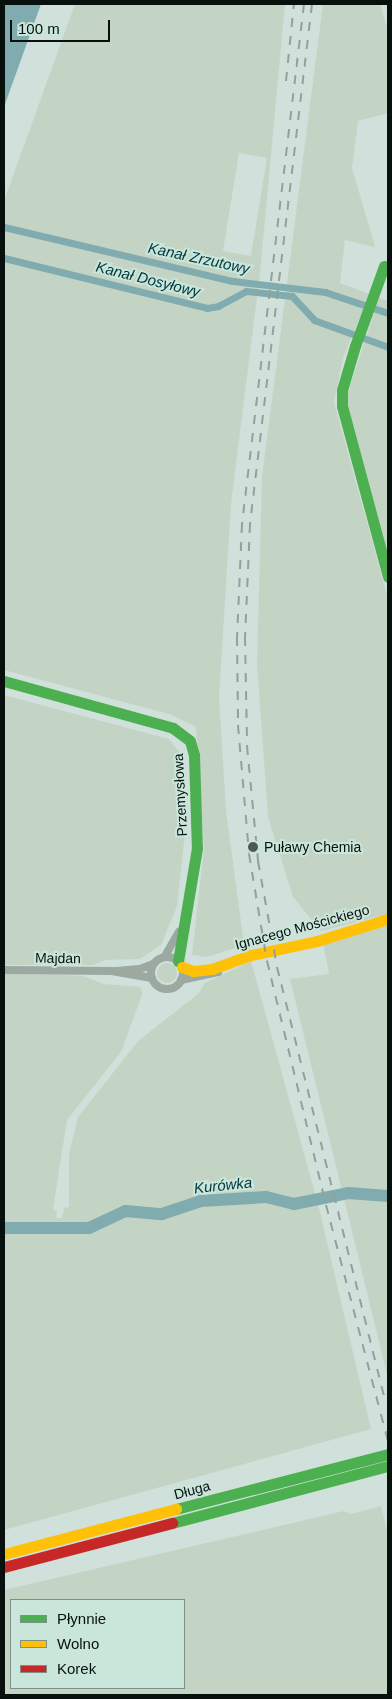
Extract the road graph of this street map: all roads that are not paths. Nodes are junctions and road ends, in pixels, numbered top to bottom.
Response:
1 (384, 266) dead end
2 (388, 577) edge
3 (4, 681) edge
4 (388, 919) edge
5 (184, 924) junction
6 (165, 956) junction
7 (153, 964) junction
8 (180, 964) junction
9 (224, 966) junction
10 (4, 970) edge
11 (112, 971) junction
12 (151, 978) junction
13 (182, 980) junction
14 (388, 1454) edge
15 (388, 1466) edge
16 (4, 1554) edge
17 (4, 1567) edge

1 - 2 main road
3 - 5 main road, Przemysłowa
4 - 9 main road, Ignacego Mościckiego
5 - 6 street, Przemysłowa
5 - 8 main road, Przemysłowa
6 - 7 street
6 - 8 street
7 - 11 street, Majdan
7 - 12 street
8 - 9 main road, Ignacego Mościckiego
8 - 13 street
9 - 13 street, Ignacego Mościckiego
10 - 11 street, Majdan
11 - 12 street, Majdan
12 - 13 street
14 - 16 main road, Długa
15 - 17 main road, Długa

